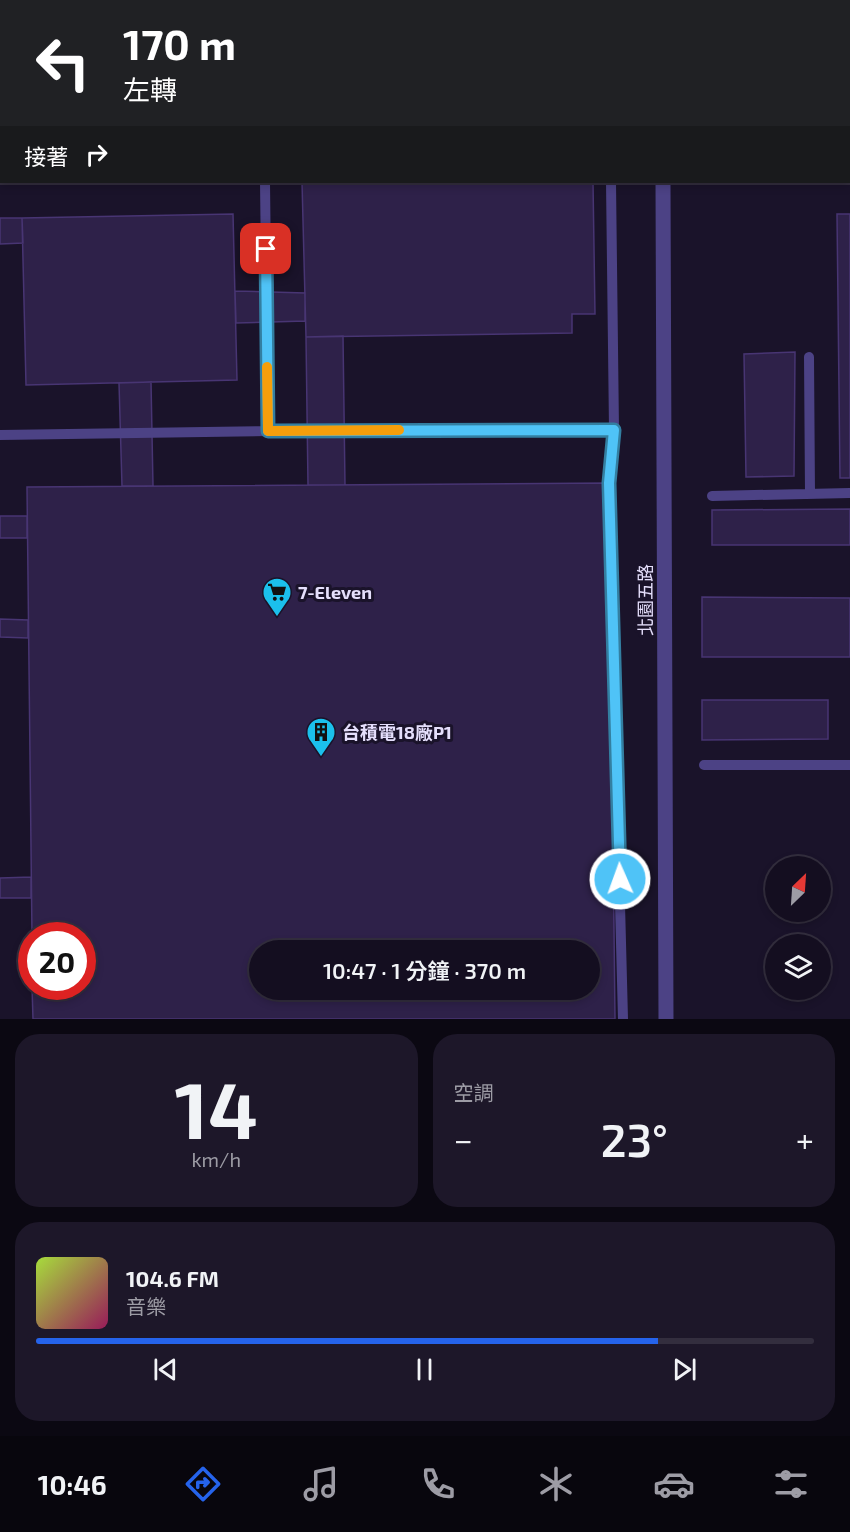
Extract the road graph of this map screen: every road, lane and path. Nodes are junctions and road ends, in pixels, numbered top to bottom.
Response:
1 (265, 183) edge
2 (610, 183) edge
3 (663, 183) edge
4 (809, 357) dead end
5 (614, 430) junction
6 (268, 431) junction
7 (0, 435) edge
8 (850, 493) edge
9 (810, 494) junction
10 (711, 496) dead end
11 (704, 765) dead end
12 (850, 765) edge
13 (623, 1019) edge
14 (666, 1019) edge

1 - 6 lane
2 - 5 lane
3 - 14 street, 北園五路
4 - 9 lane
5 - 6 lane
5 - 13 lane
6 - 7 lane
8 - 9 lane
9 - 10 lane
11 - 12 lane

